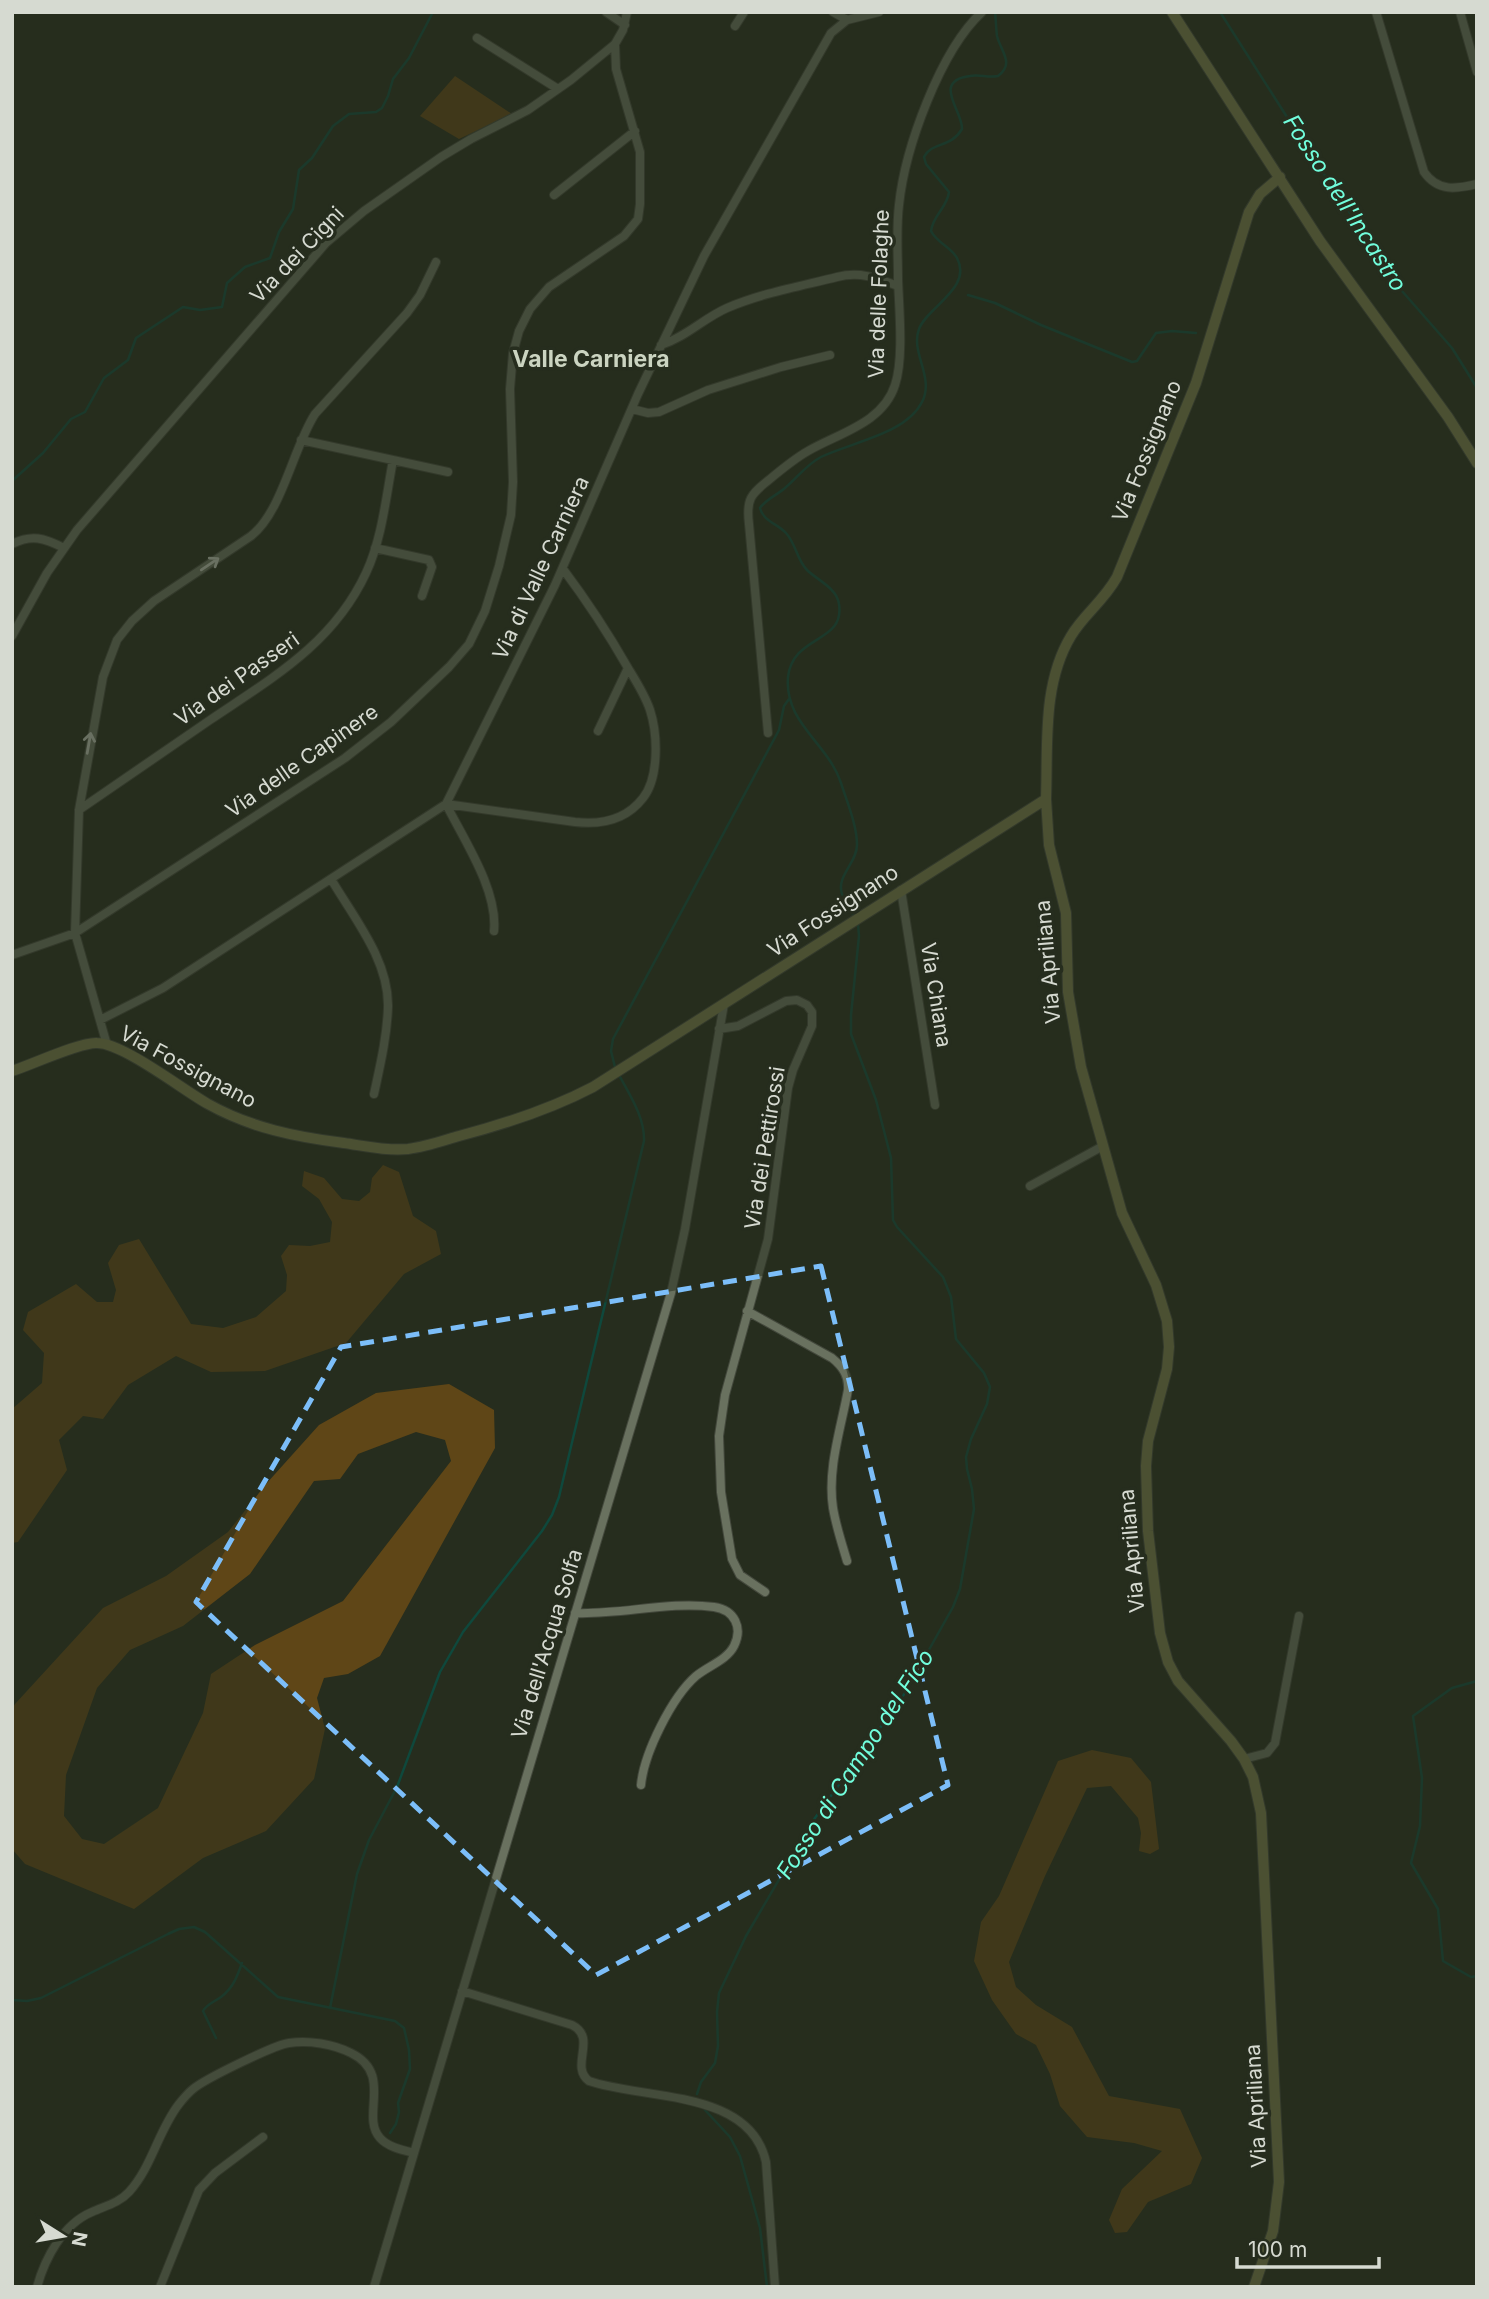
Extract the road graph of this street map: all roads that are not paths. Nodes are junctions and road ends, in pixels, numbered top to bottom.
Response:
1 (606, 12) edge
2 (627, 12) edge
3 (744, 12) edge
4 (834, 12) edge
5 (880, 12) edge
6 (982, 12) edge
7 (1172, 12) edge
8 (1376, 12) edge
9 (1460, 12) edge
10 (847, 20) junction
11 (625, 25) junction
12 (735, 26) dead end
13 (477, 38) dead end
14 (615, 44) junction
15 (1477, 72) edge
16 (558, 89) junction
17 (635, 131) junction
18 (1280, 177) junction
19 (1477, 184) edge
20 (554, 195) dead end
21 (436, 262) dead end
22 (898, 286) junction
23 (661, 345) junction
24 (830, 355) dead end
25 (632, 409) junction
26 (301, 440) junction
27 (393, 460) junction
28 (1477, 463) edge
29 (448, 472) dead end
30 (12, 544) edge
31 (64, 548) junction
32 (375, 548) junction
33 (563, 569) junction
34 (422, 596) dead end
35 (12, 636) edge
36 (628, 668) junction
37 (598, 731) dead end
38 (768, 733) dead end
39 (1046, 799) junction
40 (446, 804) junction
41 (79, 810) junction
42 (331, 879) junction
43 (901, 890) junction
44 (494, 931) dead end
45 (75, 933) junction
46 (12, 956) edge
47 (724, 1004) junction
48 (100, 1020) junction
49 (719, 1028) junction
50 (107, 1045) junction
51 (12, 1071) edge
52 (374, 1094) dead end
53 (935, 1105) dead end
54 (1103, 1146) junction
55 (1030, 1186) dead end
56 (747, 1311) junction
57 (847, 1561) dead end
58 (765, 1592) dead end
59 (575, 1613) junction
60 (1299, 1616) dead end
61 (1244, 1759) junction
62 (641, 1785) dead end
63 (462, 1991) junction
64 (263, 2137) dead end
65 (414, 2153) junction
66 (37, 2287) edge
67 (160, 2287) edge
68 (374, 2287) edge
69 (775, 2287) edge
70 (1254, 2287) edge

1 - 11 street
2 - 11 street, Via dei Cigni
3 - 12 street
4 - 10 street
5 - 10 street
6 - 22 street, Via delle Folaghe
7 - 18 street
8 - 19 street
9 - 15 street
10 - 23 street, Via di Valle Carniera
11 - 14 street, Via dei Cigni
13 - 16 street
14 - 16 street, Via dei Cigni
14 - 17 street, Via delle Capinere
16 - 31 street, Via dei Cigni
17 - 20 street
17 - 45 street, Via delle Capinere
18 - 28 street
18 - 39 street, Via Fossignano
21 - 26 street
22 - 23 street
22 - 38 street, Via delle Folaghe
23 - 25 street, Via di Valle Carniera
24 - 25 street
25 - 33 street, Via di Valle Carniera
26 - 27 street
41 -> 26 street
27 - 29 street
27 - 32 street, Via dei Passeri
30 - 31 street
31 - 35 street, Via dei Cigni
32 - 34 street
32 - 41 street, Via dei Passeri
33 - 36 street
33 - 40 street, Via di Valle Carniera
36 - 37 street
36 - 40 street
39 - 43 street, Via Fossignano
39 - 54 street, Via Apriliana
40 - 42 street
40 - 44 street
41 - 45 street
42 - 48 street
42 - 52 street
43 - 47 street, Via Fossignano
43 - 53 street, Via Chiana
45 - 46 street
45 - 48 street
47 - 49 street, Via dell'Acqua Solfa
47 - 50 street, Via Fossignano
48 - 50 street
49 - 56 street, Via dei Pettirossi
49 - 59 street, Via dell'Acqua Solfa
50 - 51 street, Via Fossignano
54 - 55 street
54 - 61 street, Via Apriliana
56 - 57 street
56 - 58 street, Via dei Pettirossi
59 - 62 street
59 - 63 street, Via dell'Acqua Solfa
60 - 61 street
61 - 70 street, Via Apriliana
63 - 65 street, Via dell'Acqua Solfa
63 - 69 street
64 - 67 street
65 - 66 street
65 - 68 street, Via dell'Acqua Solfa

